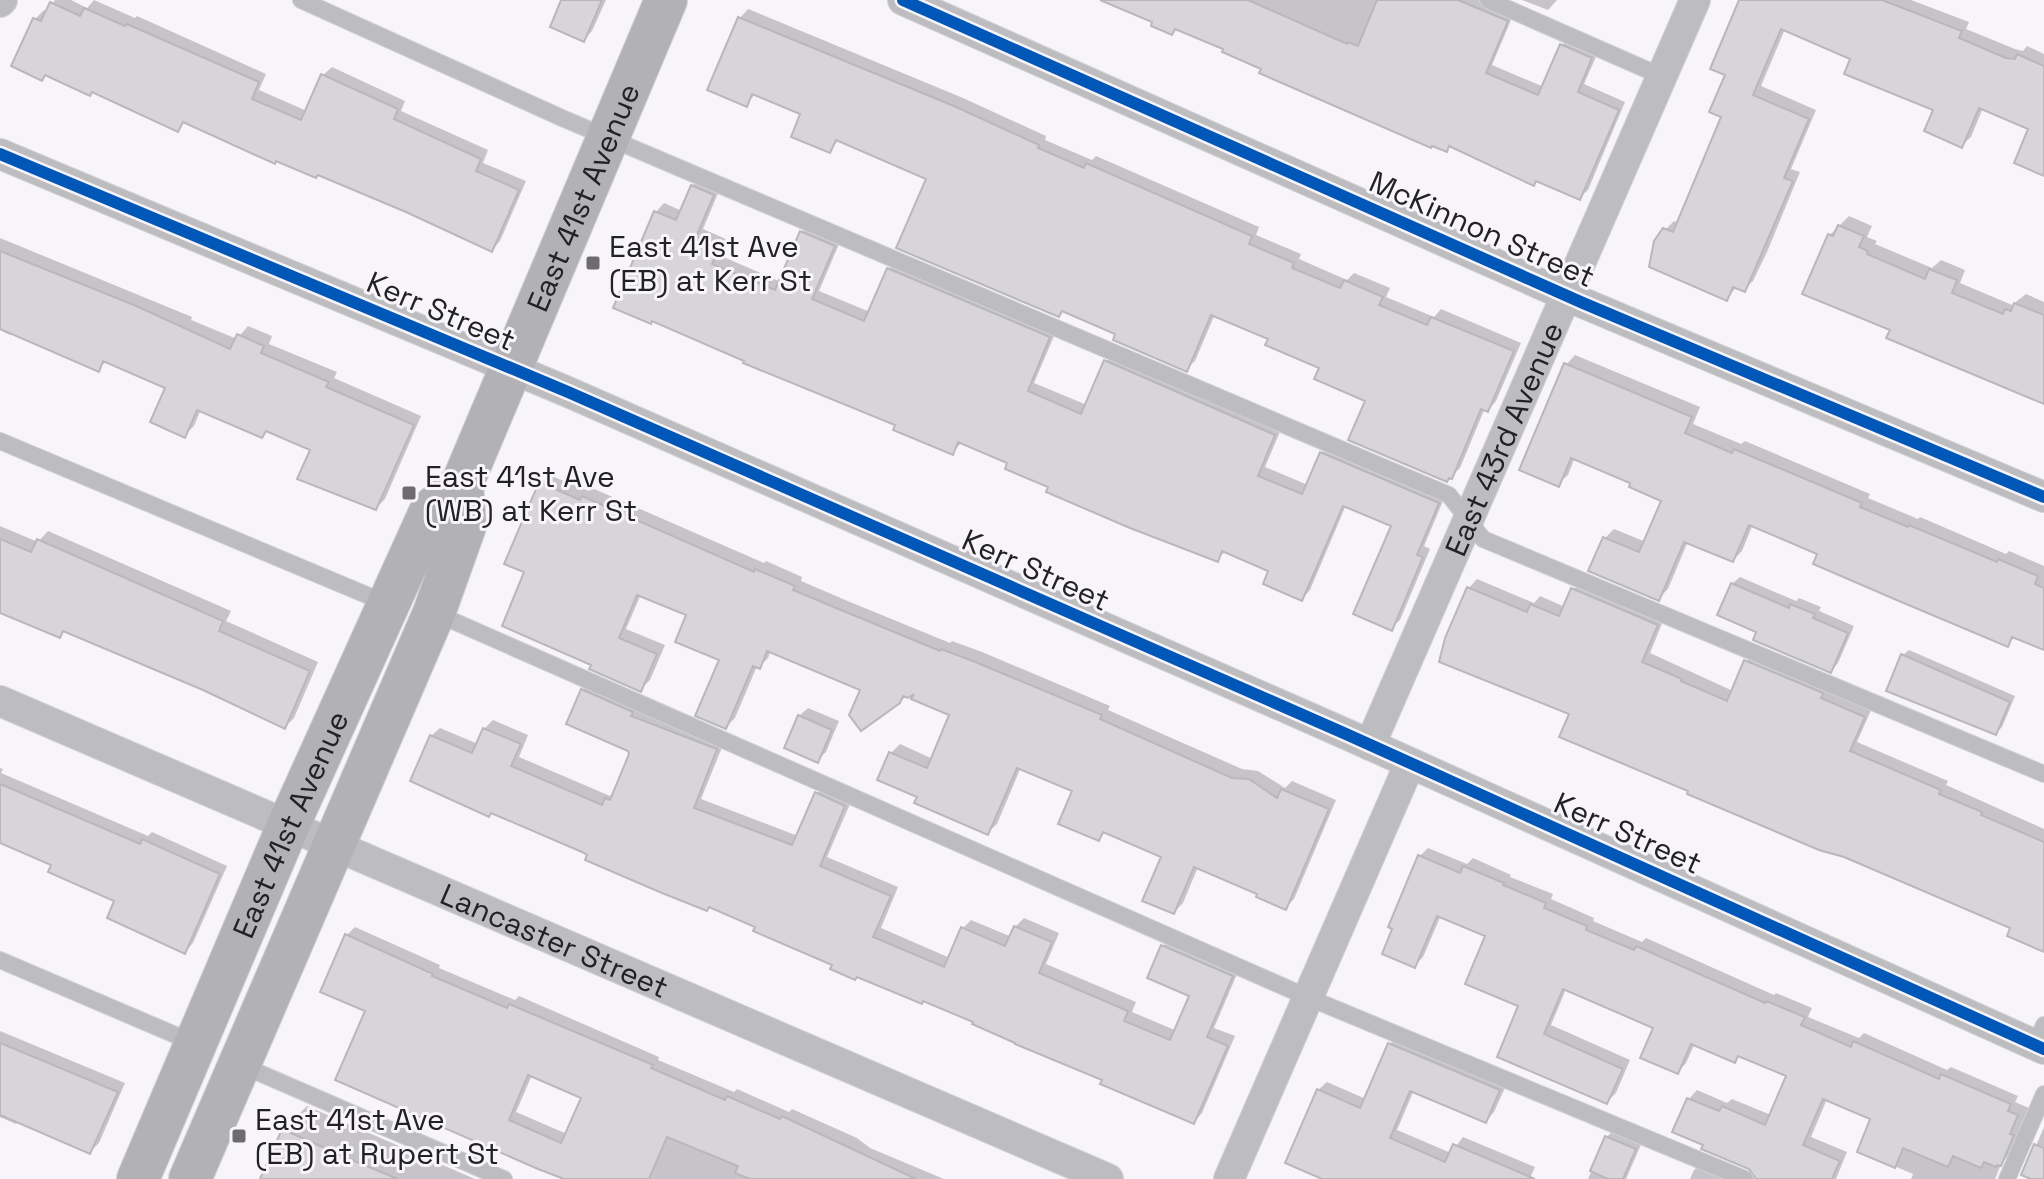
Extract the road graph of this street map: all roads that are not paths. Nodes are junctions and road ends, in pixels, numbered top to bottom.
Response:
1 (301, 0) edge
2 (666, 0) edge
3 (903, 0) edge
4 (1488, 0) edge
5 (1695, 0) edge
6 (1661, 76) junction
7 (608, 137) junction
8 (0, 154) edge
9 (1566, 295) junction
10 (510, 368) junction
11 (0, 441) edge
12 (462, 484) junction
13 (2044, 497) edge
14 (1468, 519) junction
15 (389, 605) junction
16 (434, 613) junction
17 (0, 701) edge
18 (1370, 745) junction
19 (1410, 763) junction
20 (2044, 774) edge
21 (288, 826) junction
22 (334, 845) junction
23 (0, 960) edge
24 (1307, 997) junction
25 (2041, 1040) edge
26 (195, 1043) junction
27 (239, 1064) junction
28 (2044, 1094) edge
29 (138, 1179) edge
30 (190, 1179) edge
31 (504, 1179) edge
32 (1108, 1179) edge
33 (1229, 1179) edge
34 (1745, 1179) edge
35 (2007, 1179) edge

1 - 7 lane
2 - 7 main road, East 41st Avenue
3 - 9 street, McKinnon Street
4 - 6 lane
5 - 6 street, East 43rd Avenue
6 - 9 street, East 43rd Avenue
7 - 10 main road, East 41st Avenue
7 - 14 lane
8 - 10 street, Kerr Street
9 - 13 street, McKinnon Street
9 - 14 street, East 43rd Avenue
10 - 12 main road, East 41st Avenue
10 - 18 street, Kerr Street
11 - 15 lane
12 - 15 main road, East 41st Avenue
12 - 16 main road, East 41st Avenue
14 - 18 street, East 43rd Avenue
14 - 20 lane
15 - 21 main road, East 41st Avenue
16 - 22 main road, East 41st Avenue
16 - 24 lane
17 - 21 street, Lancaster Street
18 - 19 street, Kerr Street
19 - 24 street
19 - 25 street, Kerr Street
21 - 22 street, Lancaster Street
21 - 26 main road, East 41st Avenue
22 - 27 main road, East 41st Avenue
22 - 32 street, Lancaster Street
23 - 26 lane
24 - 33 street
24 - 34 lane
26 - 29 main road, East 41st Avenue
27 - 30 main road, East 41st Avenue
27 - 31 lane
28 - 35 lane

